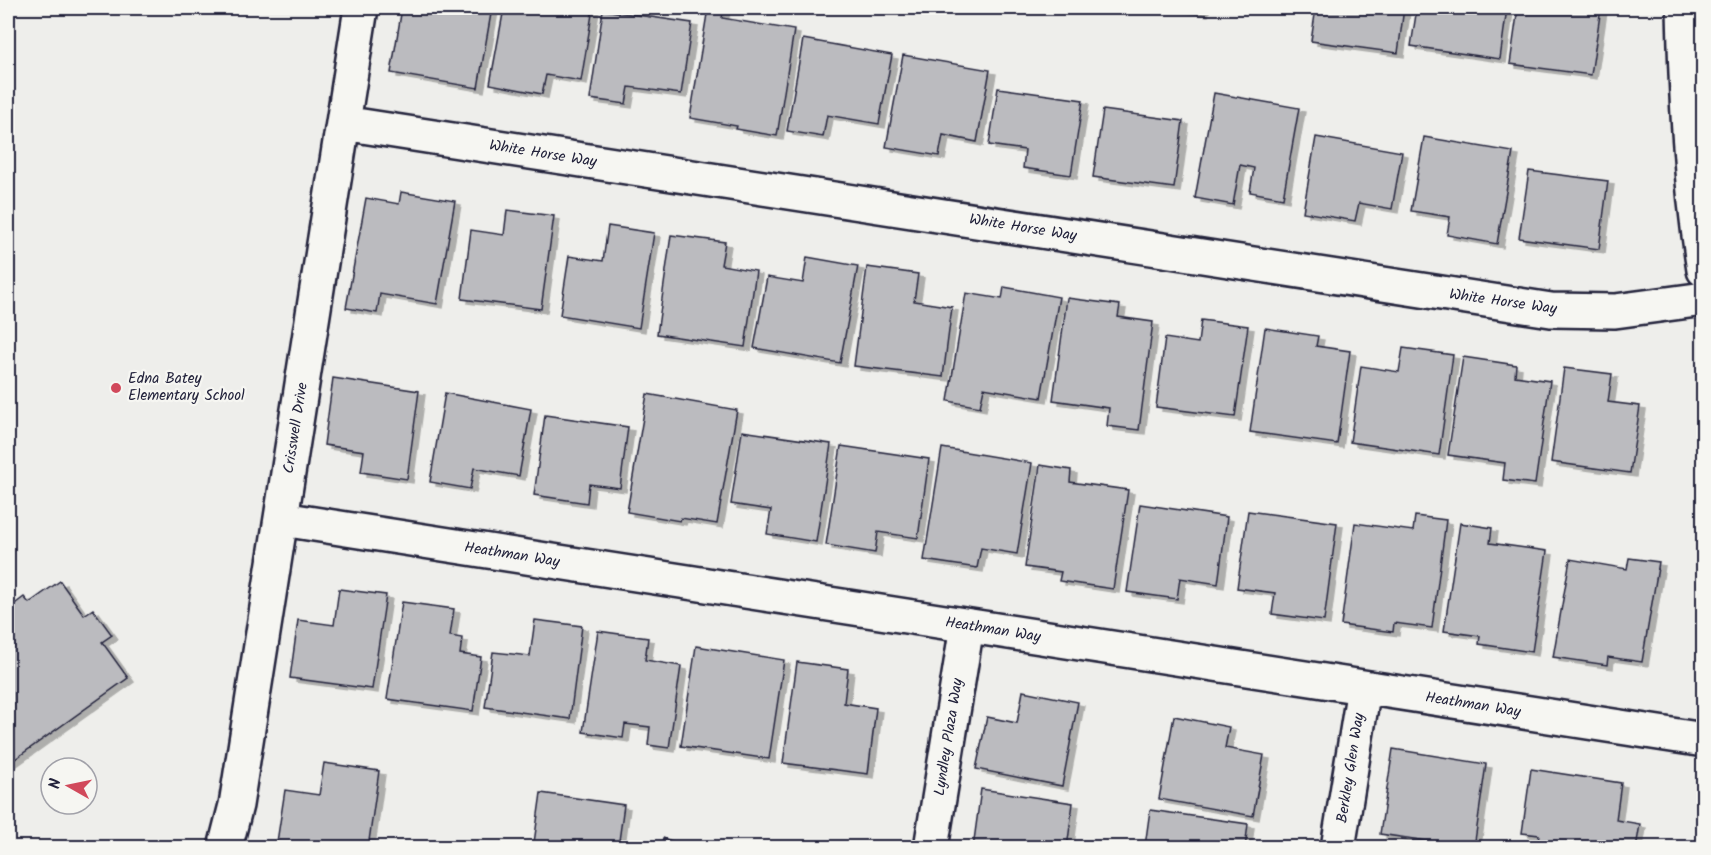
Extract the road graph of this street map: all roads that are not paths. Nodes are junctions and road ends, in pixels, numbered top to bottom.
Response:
1 (361, 8) edge
2 (1684, 8) edge
3 (343, 123) junction
4 (1704, 270) edge
5 (1704, 299) edge
6 (282, 519) junction
7 (967, 626) junction
8 (1364, 688) junction
9 (1704, 740) edge
10 (225, 848) edge
11 (932, 848) edge
12 (1338, 848) edge

1 - 3 street, Crisswell Drive
2 - 4 street
3 - 5 street, White Horse Way
3 - 6 street, Crisswell Drive
6 - 7 street, Heathman Way
6 - 10 street, Crisswell Drive
7 - 8 street, Heathman Way
7 - 11 street, Lyndley Plaza Way
8 - 9 street, Heathman Way
8 - 12 street, Berkley Glen Way

